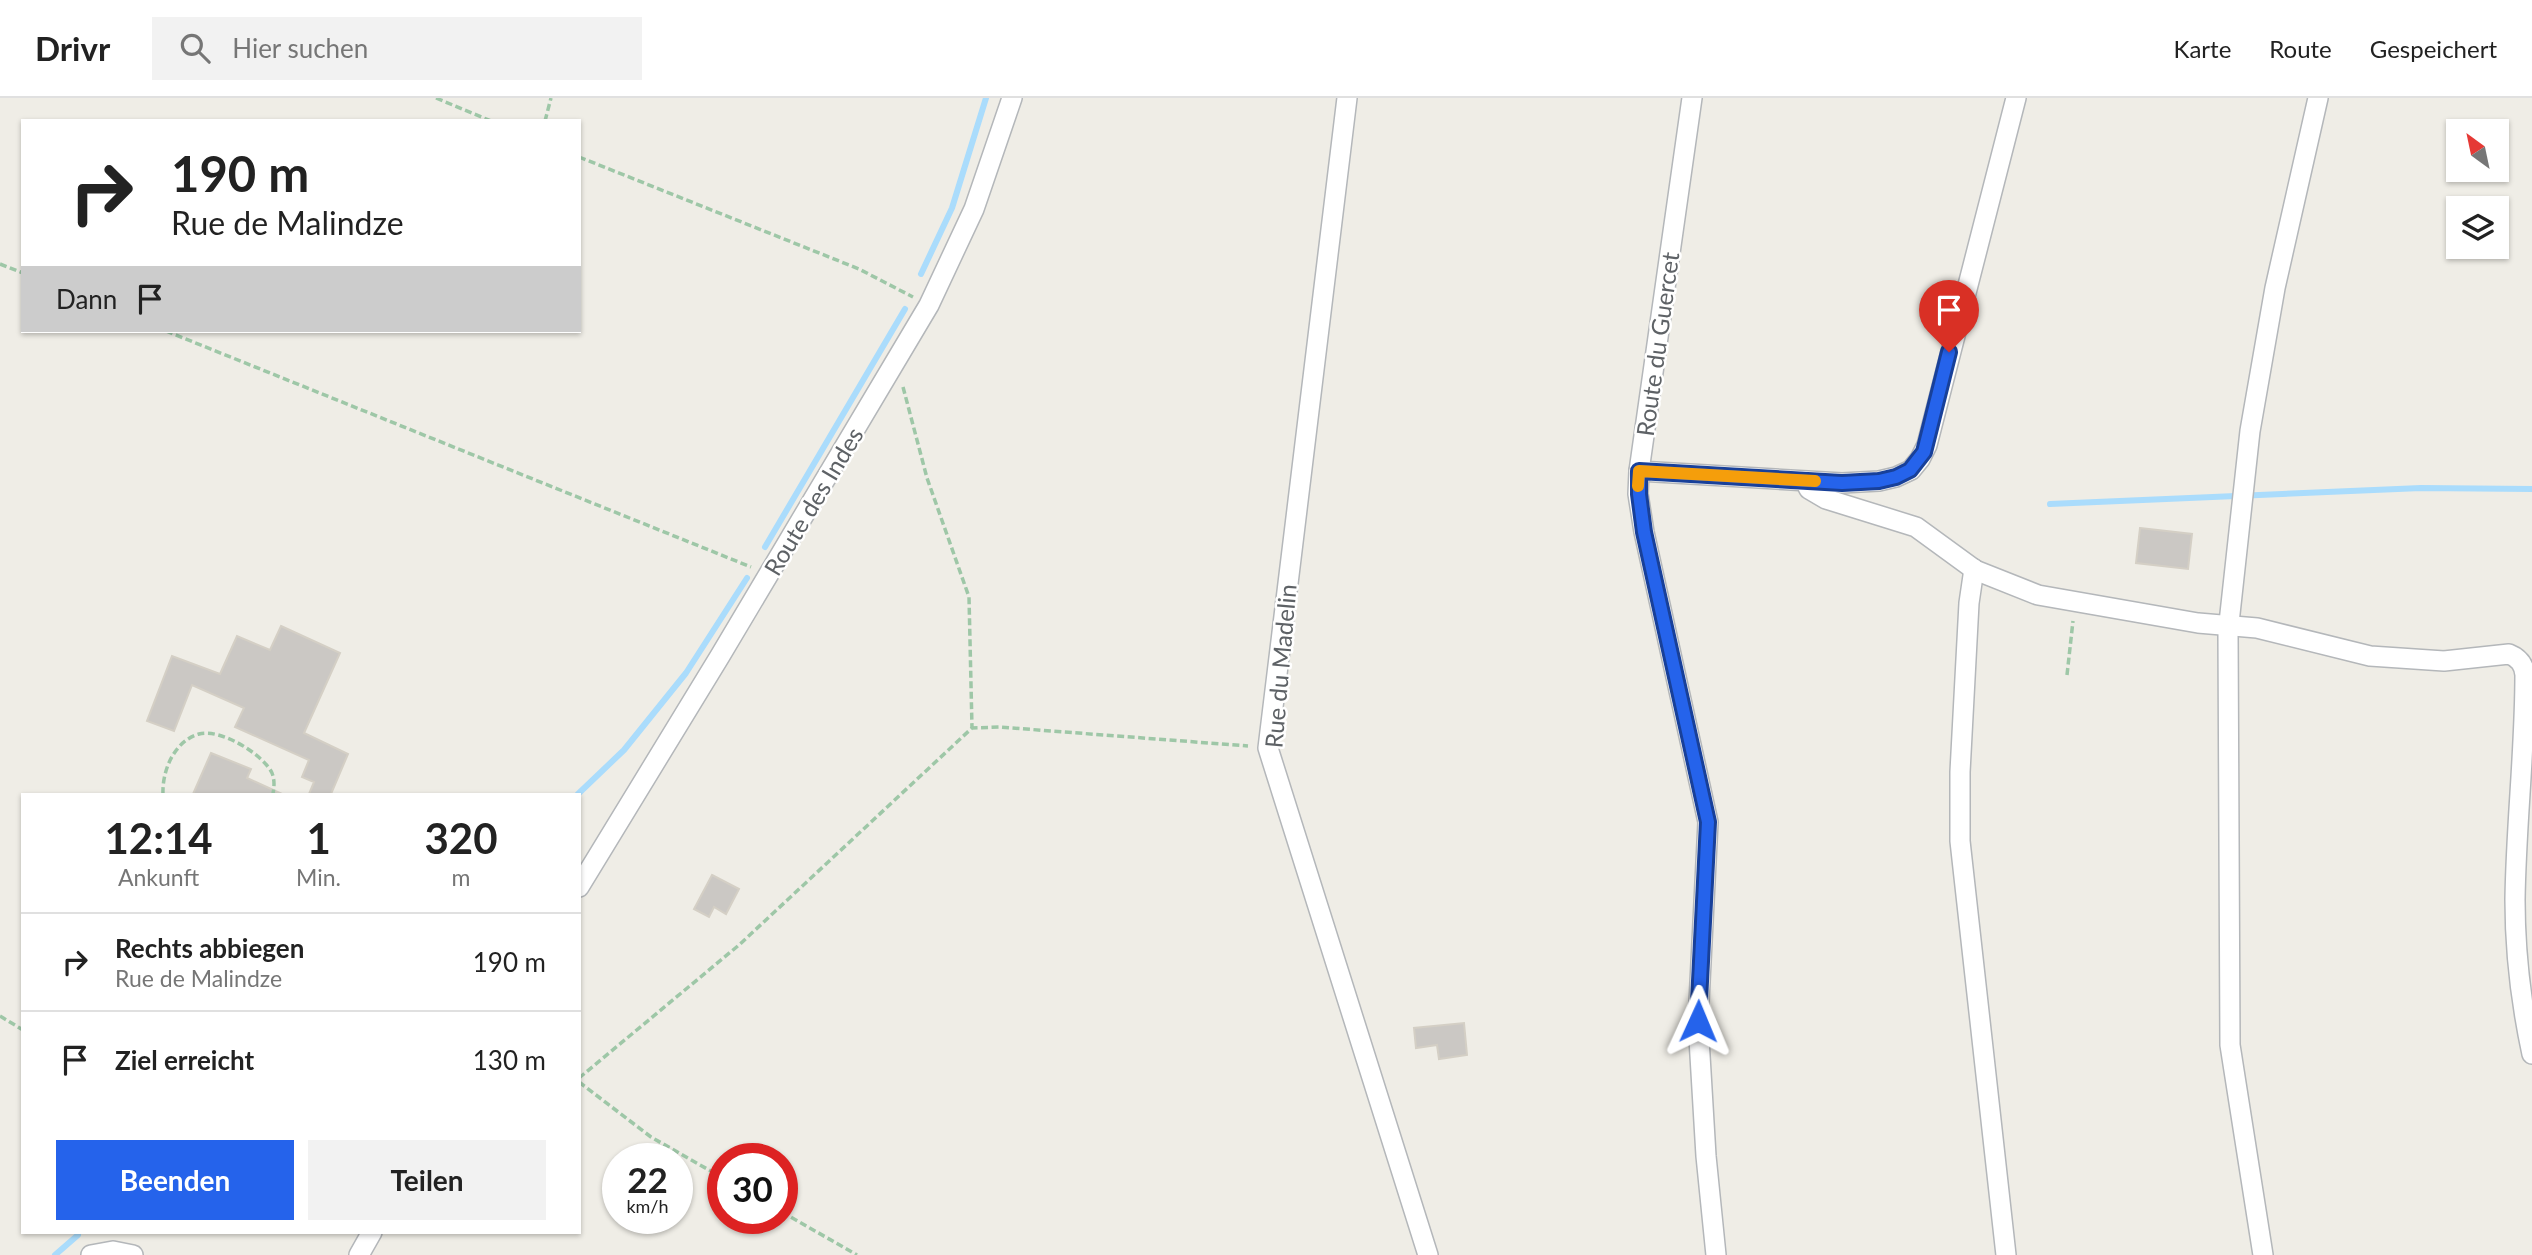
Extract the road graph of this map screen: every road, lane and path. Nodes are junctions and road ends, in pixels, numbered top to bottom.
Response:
1 (436, 98) edge
2 (551, 98) edge
3 (1012, 98) edge
4 (1348, 98) edge
5 (1692, 98) edge
6 (2016, 98) edge
7 (2318, 98) edge
8 (486, 119) edge
9 (546, 119) edge
10 (581, 157) edge
11 (0, 264) edge
12 (21, 272) edge
13 (929, 305) junction
14 (171, 333) edge
15 (890, 372) junction
16 (1639, 471) junction
17 (1805, 481) junction
18 (1974, 569) junction
19 (769, 574) junction
20 (2075, 602) junction
21 (2228, 626) junction
22 (2067, 675) dead end
23 (972, 728) junction
24 (1268, 748) junction
25 (163, 793) edge
26 (273, 793) edge
27 (2526, 797) edge
28 (581, 884) edge
29 (0, 1016) edge
30 (21, 1029) edge
31 (2532, 1054) edge
32 (581, 1078) edge
33 (581, 1082) edge
34 (707, 1169) edge
35 (798, 1221) edge
36 (371, 1234) edge
37 (91, 1255) edge
38 (133, 1255) edge
39 (359, 1255) edge
40 (857, 1255) edge
41 (1428, 1255) edge
42 (1716, 1255) edge
43 (2006, 1255) edge
44 (2263, 1255) edge

1 - 8 path
2 - 9 path
3 - 13 street, Route des Indes
4 - 24 street, Rue du Madelin
5 - 16 street, Route du Guercet
6 - 17 street
7 - 21 street
10 - 13 path
11 - 12 path
13 - 15 street, Route des Indes
14 - 19 path
15 - 19 street, Route des Indes
15 - 23 path
16 - 17 street
16 - 42 street, Route du Guercet
17 - 18 street
18 - 20 street
18 - 43 street
19 - 28 street, Route des Indes
20 - 21 street
20 - 22 path
21 - 27 street
21 - 44 street
23 - 24 path
23 - 32 path
24 - 41 street, Rue du Madelin
25 - 26 path
27 - 31 street
29 - 30 path
33 - 34 path
35 - 40 path
36 - 39 street
37 - 38 street

